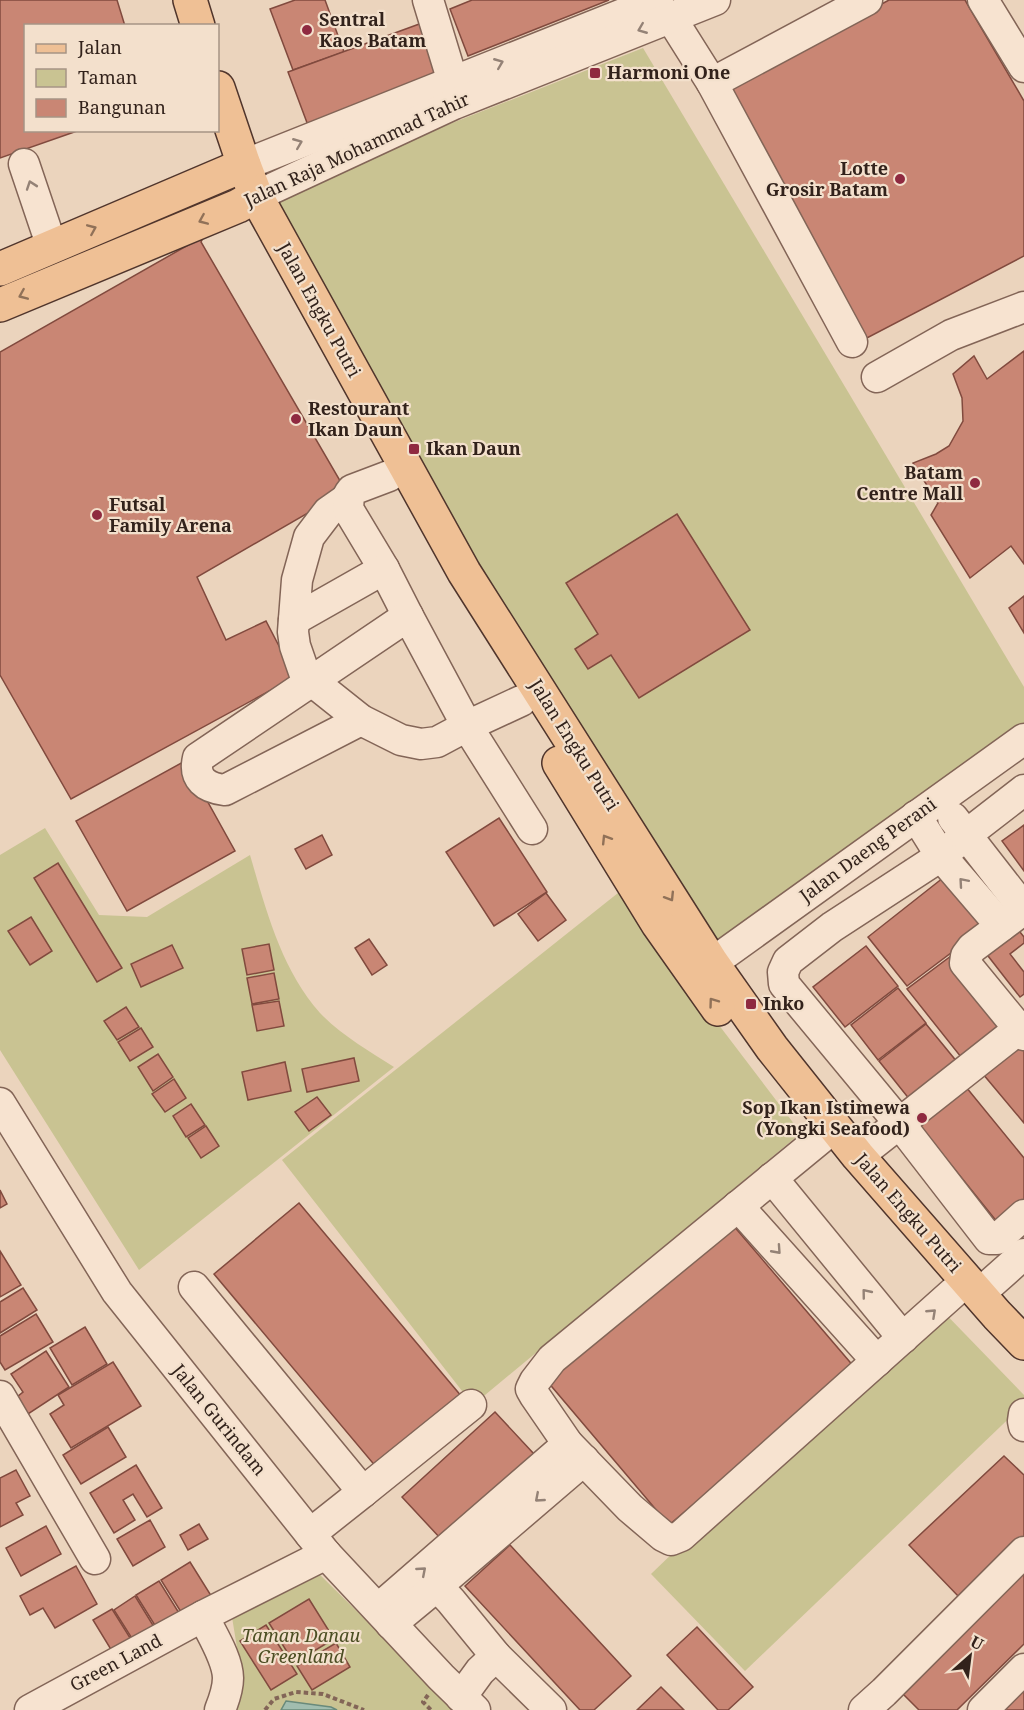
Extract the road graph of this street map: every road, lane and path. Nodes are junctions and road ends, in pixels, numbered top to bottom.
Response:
1 (175, 0) edge
2 (190, 0) edge
3 (428, 0) edge
4 (716, 0) edge
5 (867, 0) edge
6 (983, 0) edge
7 (664, 9) edge
8 (181, 24) edge
9 (197, 24) edge
10 (1024, 68) edge
11 (453, 82) junction
12 (712, 83) junction
13 (219, 93) edge
14 (215, 132) edge
15 (24, 164) dead end
16 (235, 169) junction
17 (247, 201) junction
18 (52, 247) junction
19 (0, 269) edge
20 (0, 305) edge
21 (1024, 307) edge
22 (852, 342) dead end
23 (877, 377) dead end
24 (388, 476) junction
25 (348, 498) junction
26 (384, 569) junction
27 (408, 616) junction
28 (294, 620) junction
29 (312, 681) junction
30 (521, 701) junction
31 (361, 720) junction
32 (467, 726) junction
33 (1024, 739) edge
34 (1024, 790) edge
35 (927, 808) junction
36 (532, 829) dead end
37 (966, 835) junction
38 (941, 856) junction
39 (1016, 915) edge
40 (712, 963) junction
41 (1021, 1032) edge
42 (0, 1103) edge
43 (900, 1124) junction
44 (820, 1139) junction
45 (858, 1156) junction
46 (772, 1178) junction
47 (738, 1206) junction
48 (1024, 1215) edge
49 (1024, 1254) edge
50 (194, 1287) dead end
51 (967, 1293) junction
52 (903, 1338) junction
53 (1024, 1342) edge
54 (876, 1361) junction
55 (1024, 1365) edge
56 (0, 1396) edge
57 (471, 1406) dead end
58 (1024, 1414) edge
59 (1024, 1426) edge
60 (9, 1431) edge
61 (576, 1452) junction
62 (363, 1492) junction
63 (318, 1544) junction
64 (1022, 1557) edge
65 (95, 1558) dead end
66 (437, 1586) junction
67 (203, 1616) junction
68 (384, 1616) junction
69 (496, 1656) junction
70 (1024, 1669) edge
71 (468, 1703) edge
72 (884, 1704) edge
73 (30, 1710) edge
74 (220, 1710) edge
75 (265, 1710) edge
76 (364, 1710) edge
77 (551, 1710) edge
78 (983, 1710) edge

1 - 8 main road
2 - 9 main road
3 - 11 street
4 - 7 street, Jalan Raja Mohammad Tahir
5 - 12 street
6 - 10 street
11 -> 7 street, Jalan Raja Mohammad Tahir
7 - 12 street
7 -> 17 street, Jalan Raja Mohammad Tahir
16 -> 11 street, Jalan Raja Mohammad Tahir
12 - 22 street
13 - 16 main road, Jalan Engku Putri
14 - 16 main road, Jalan Engku Putri
18 -> 15 street
16 - 17 main road, Jalan Engku Putri
18 -> 16 main road, Jalan Raja Mohammad Tahir
17 -> 20 main road, Jalan Raja Mohammad Tahir
17 - 24 main road, Jalan Engku Putri
17 -> 40 main road, Jalan Engku Putri
18 - 19 main road, Jalan Raja Mohammad Tahir
21 - 23 street
24 - 25 street
24 - 30 main road, Jalan Engku Putri
25 - 26 street
25 - 28 street
26 - 27 street
26 - 28 street
27 - 29 street
27 - 32 street
28 - 29 street
29 - 31 street
29 - 31 street
30 - 32 street
44 -> 30 main road, Jalan Engku Putri
31 - 32 street
32 - 36 street
33 - 35 street, Jalan Daeng Perani
34 - 37 street
35 - 37 street
35 - 38 street
35 - 40 street, Jalan Daeng Perani
37 - 38 street
37 - 39 street
39 -> 38 street
38 - 43 street
39 - 41 street
40 - 45 main road, Jalan Engku Putri
41 - 43 street
42 - 63 street, Jalan Gurindam
43 - 45 street
43 - 48 street
44 - 46 street
44 - 51 main road, Jalan Engku Putri
45 - 51 main road, Jalan Engku Putri
46 - 47 street
52 -> 46 street
47 -> 54 street
47 - 61 street
49 - 51 street
50 - 62 street
52 -> 51 street
51 - 53 main road, Jalan Engku Putri
51 - 55 main road, Jalan Engku Putri
52 - 54 street
54 - 61 street
56 - 60 street
57 - 62 street, Green Land
58 - 59 street
60 - 65 street
61 -> 66 street
68 -> 61 street
62 - 63 street, Green Land
63 - 67 street, Green Land
63 - 68 street, Jalan Gurindam
64 - 72 street
66 - 68 street
66 - 69 street
67 - 73 street, Green Land
67 - 74 street
68 - 71 street, Jalan Gurindam
69 - 71 street
69 - 77 street
70 - 78 street
75 - 76 path

